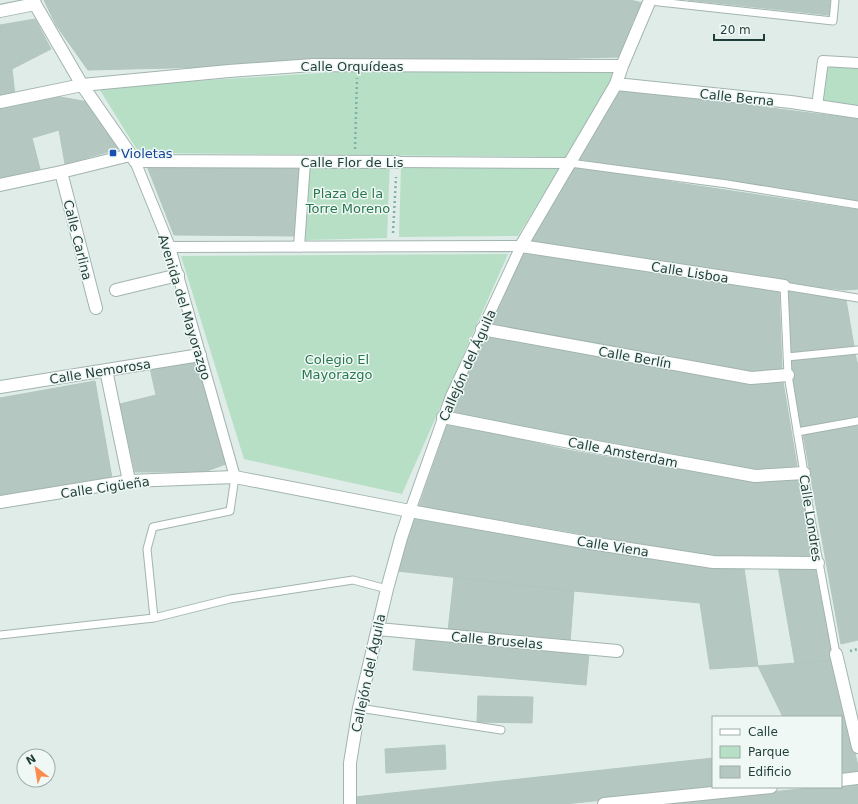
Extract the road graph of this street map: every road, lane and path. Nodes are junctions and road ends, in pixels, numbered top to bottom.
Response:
1 (649, 0) edge
2 (835, 0) edge
3 (34, 2) edge
4 (0, 11) edge
5 (858, 63) edge
6 (357, 66) junction
7 (622, 66) junction
8 (616, 84) junction
9 (82, 85) junction
10 (0, 102) edge
11 (816, 106) junction
12 (858, 112) edge
13 (132, 158) junction
14 (304, 162) junction
15 (355, 162) junction
16 (397, 162) junction
17 (570, 163) junction
18 (61, 172) junction
19 (0, 185) edge
20 (858, 205) edge
21 (393, 246) junction
22 (521, 246) junction
23 (170, 247) junction
24 (299, 247) junction
25 (178, 275) junction
26 (784, 286) junction
27 (116, 290) dead end
28 (858, 298) edge
29 (96, 308) dead end
30 (482, 329) junction
31 (858, 350) edge
32 (200, 355) junction
33 (787, 357) junction
34 (106, 370) junction
35 (788, 375) junction
36 (0, 387) edge
37 (443, 417) junction
38 (858, 421) edge
39 (797, 432) junction
40 (804, 473) junction
41 (235, 477) junction
42 (129, 481) junction
43 (0, 502) edge
44 (410, 511) junction
45 (818, 563) junction
46 (387, 589) junction
47 (154, 618) junction
48 (378, 629) junction
49 (0, 635) edge
50 (617, 651) dead end
51 (836, 654) joint
52 (358, 708) junction
53 (501, 730) dead end
54 (858, 747) edge
55 (858, 778) edge
56 (842, 780) edge
57 (761, 788) edge
58 (350, 804) edge
59 (604, 804) edge

1 - 2 lane
1 - 7 street, Callejón del Águila
3 - 4 street
3 - 9 street, Avenida del Mayorazgo
5 - 11 street
6 - 7 street, Calle Orquídeas
6 - 9 street, Calle Orquídeas
6 - 15 path
7 - 8 street, Callejón del Águila
8 - 11 street, Calle Berna
8 - 17 street, Callejón del Águila
9 - 10 street, Calle Orquídeas
9 - 13 street, Avenida del Mayorazgo
11 - 12 street, Calle Berna
13 - 14 street, Calle Flor de Lis
13 - 18 street, Calle Flor de Lis
13 - 23 street, Avenida del Mayorazgo
14 - 15 street, Calle Flor de Lis
14 - 24 street
15 - 16 street, Calle Flor de Lis
16 - 17 street, Calle Flor de Lis
16 - 21 path
17 - 20 lane
17 - 22 street, Callejón del Águila
18 - 19 street, Calle Flor de Lis
18 - 29 street, Calle Carlina
21 - 22 street
21 - 24 street
22 - 26 street, Calle Lisboa
22 - 30 street, Callejón del Águila
23 - 24 street
23 - 25 street, Avenida del Mayorazgo
25 - 27 street
25 - 32 street, Avenida del Mayorazgo
26 - 28 lane, Calle Lisboa
26 - 33 lane, Calle Londres
30 - 35 street, Calle Berlín
30 - 37 street, Callejón del Águila
31 - 33 lane
32 - 34 street, Calle Nemorosa
32 - 41 street, Avenida del Mayorazgo
33 - 35 lane, Calle Londres
34 - 36 street, Calle Nemorosa
34 - 42 street
35 - 39 lane, Calle Londres
37 - 40 street, Calle Amsterdam
37 - 44 street, Callejón del Águila
38 - 39 lane
39 - 40 lane, Calle Londres
40 - 45 lane, Calle Londres
41 - 42 street, Calle Cigüeña
41 - 44 street, Calle Cigüeña
41 - 47 lane
42 - 43 street, Calle Cigüeña
44 - 45 street, Calle Viena
44 - 46 street, Callejón del Águila
45 - 51 lane, Calle Londres
46 - 47 lane
46 - 48 street, Callejón del Águila
47 - 49 lane
48 - 50 street, Calle Bruselas
48 - 52 street, Callejón del Águila
51 - 54 street, Calle Londres
52 - 53 lane
52 - 58 street, Callejón del Águila
55 - 56 street
57 - 59 street

